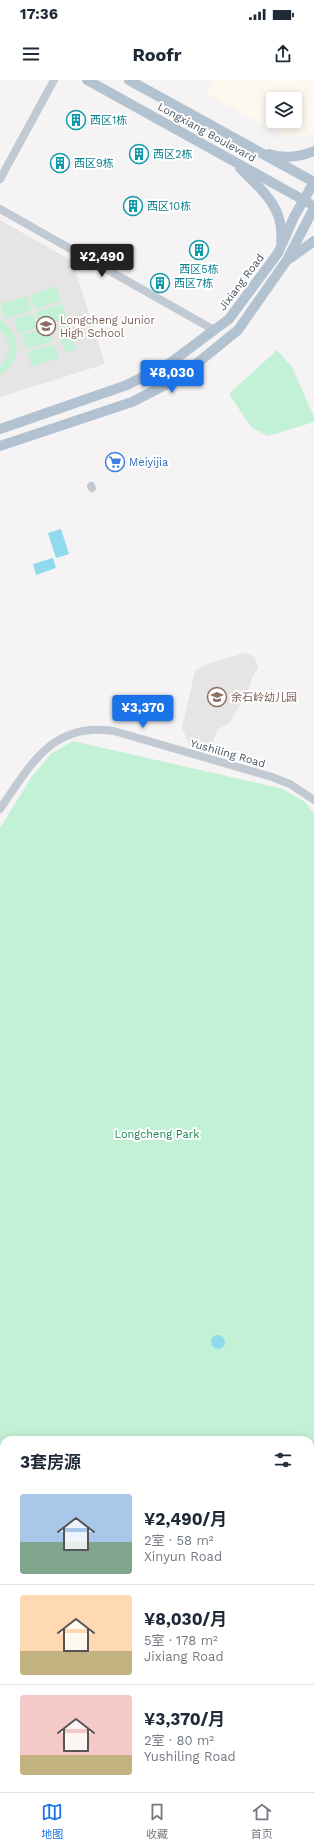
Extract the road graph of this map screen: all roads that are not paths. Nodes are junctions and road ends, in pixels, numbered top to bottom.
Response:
1 (54, 80) edge
2 (87, 80) edge
3 (129, 80) edge
4 (314, 151) edge
5 (259, 152) junction
6 (231, 159) junction
7 (0, 179) edge
8 (314, 182) edge
9 (304, 200) junction
10 (314, 207) edge
11 (0, 209) edge
12 (314, 241) edge
13 (278, 253) junction
14 (287, 260) junction
15 (214, 330) junction
16 (0, 429) edge
17 (0, 446) edge
18 (314, 800) edge
19 (0, 809) edge

1 - 7 street
2 - 6 main road, Longxiang Boulevard
3 - 5 main road, Longxiang Boulevard
4 - 5 main road
5 - 8 main road, Longxiang Boulevard
6 - 9 main road, Longxiang Boulevard
6 - 13 main road
8 - 9 main road, Jixiang Road
9 - 10 main road, Longxiang Boulevard
9 - 13 main road, Jixiang Road
10 - 14 main road
11 - 15 street
12 - 14 main road
13 - 15 main road, Jixiang Road
14 - 17 main road
15 - 16 main road, Jixiang Road
18 - 19 street, Yushiling Road

